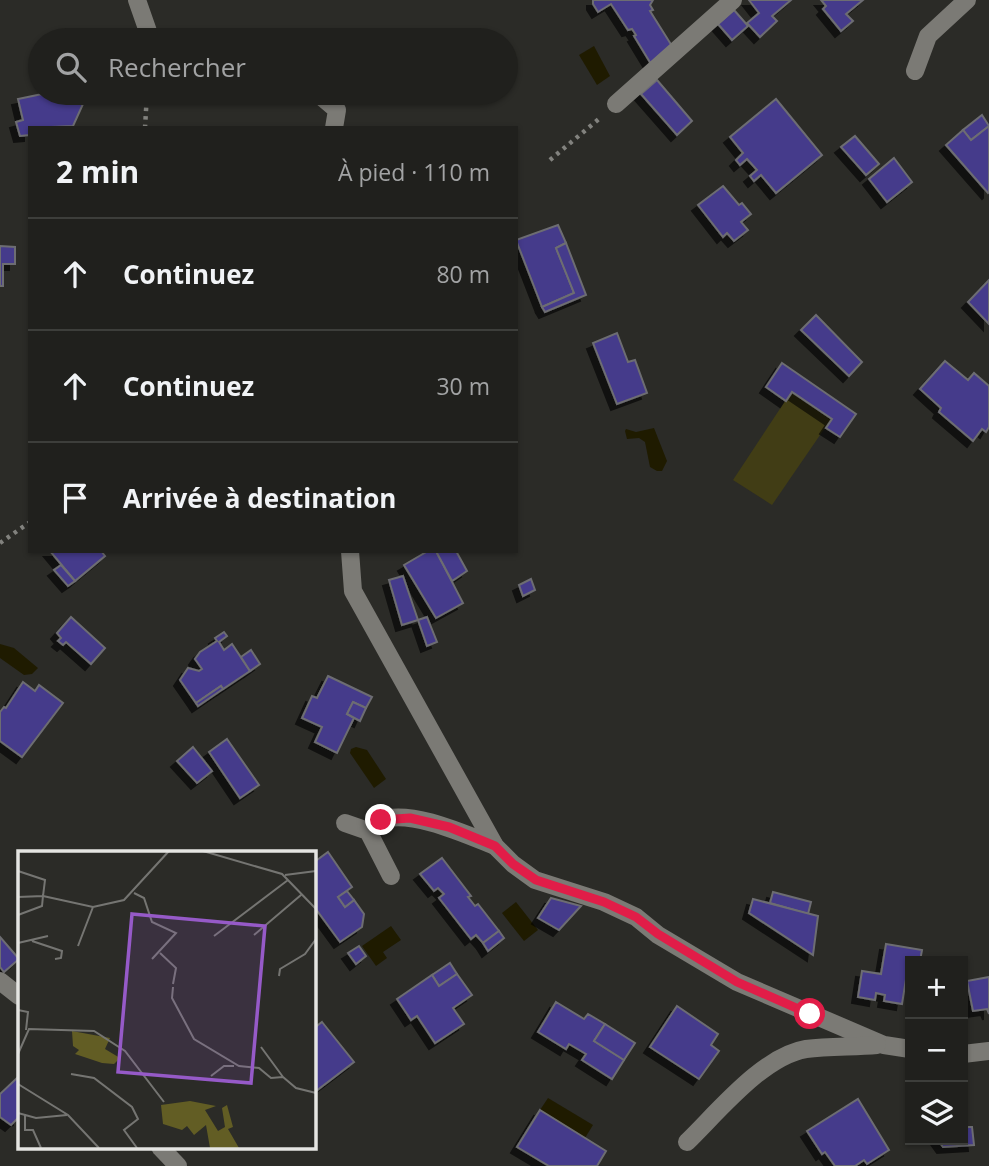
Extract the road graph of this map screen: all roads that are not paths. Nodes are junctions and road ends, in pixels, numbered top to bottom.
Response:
1 (137, 0) edge
2 (733, 0) edge
3 (967, 0) edge
4 (147, 28) edge
5 (915, 71) dead end
6 (616, 104) road end
7 (331, 105) edge
8 (334, 126) edge
9 (350, 553) edge
10 (345, 823) dead end
11 (368, 831) junction
12 (495, 846) junction
13 (391, 876) dead end
14 (0, 981) edge
15 (18, 995) edge
16 (884, 1045) junction
17 (905, 1048) edge
18 (989, 1051) edge
19 (968, 1053) edge
20 (687, 1142) dead end
21 (161, 1148) edge
22 (178, 1166) edge

1 - 4 street
2 - 6 street
3 - 5 street
7 - 8 street
9 - 12 street
10 - 11 street
11 - 12 street
11 - 13 street
12 - 16 street
14 - 15 street
16 - 17 street
16 - 20 street
18 - 19 street
21 - 22 street

